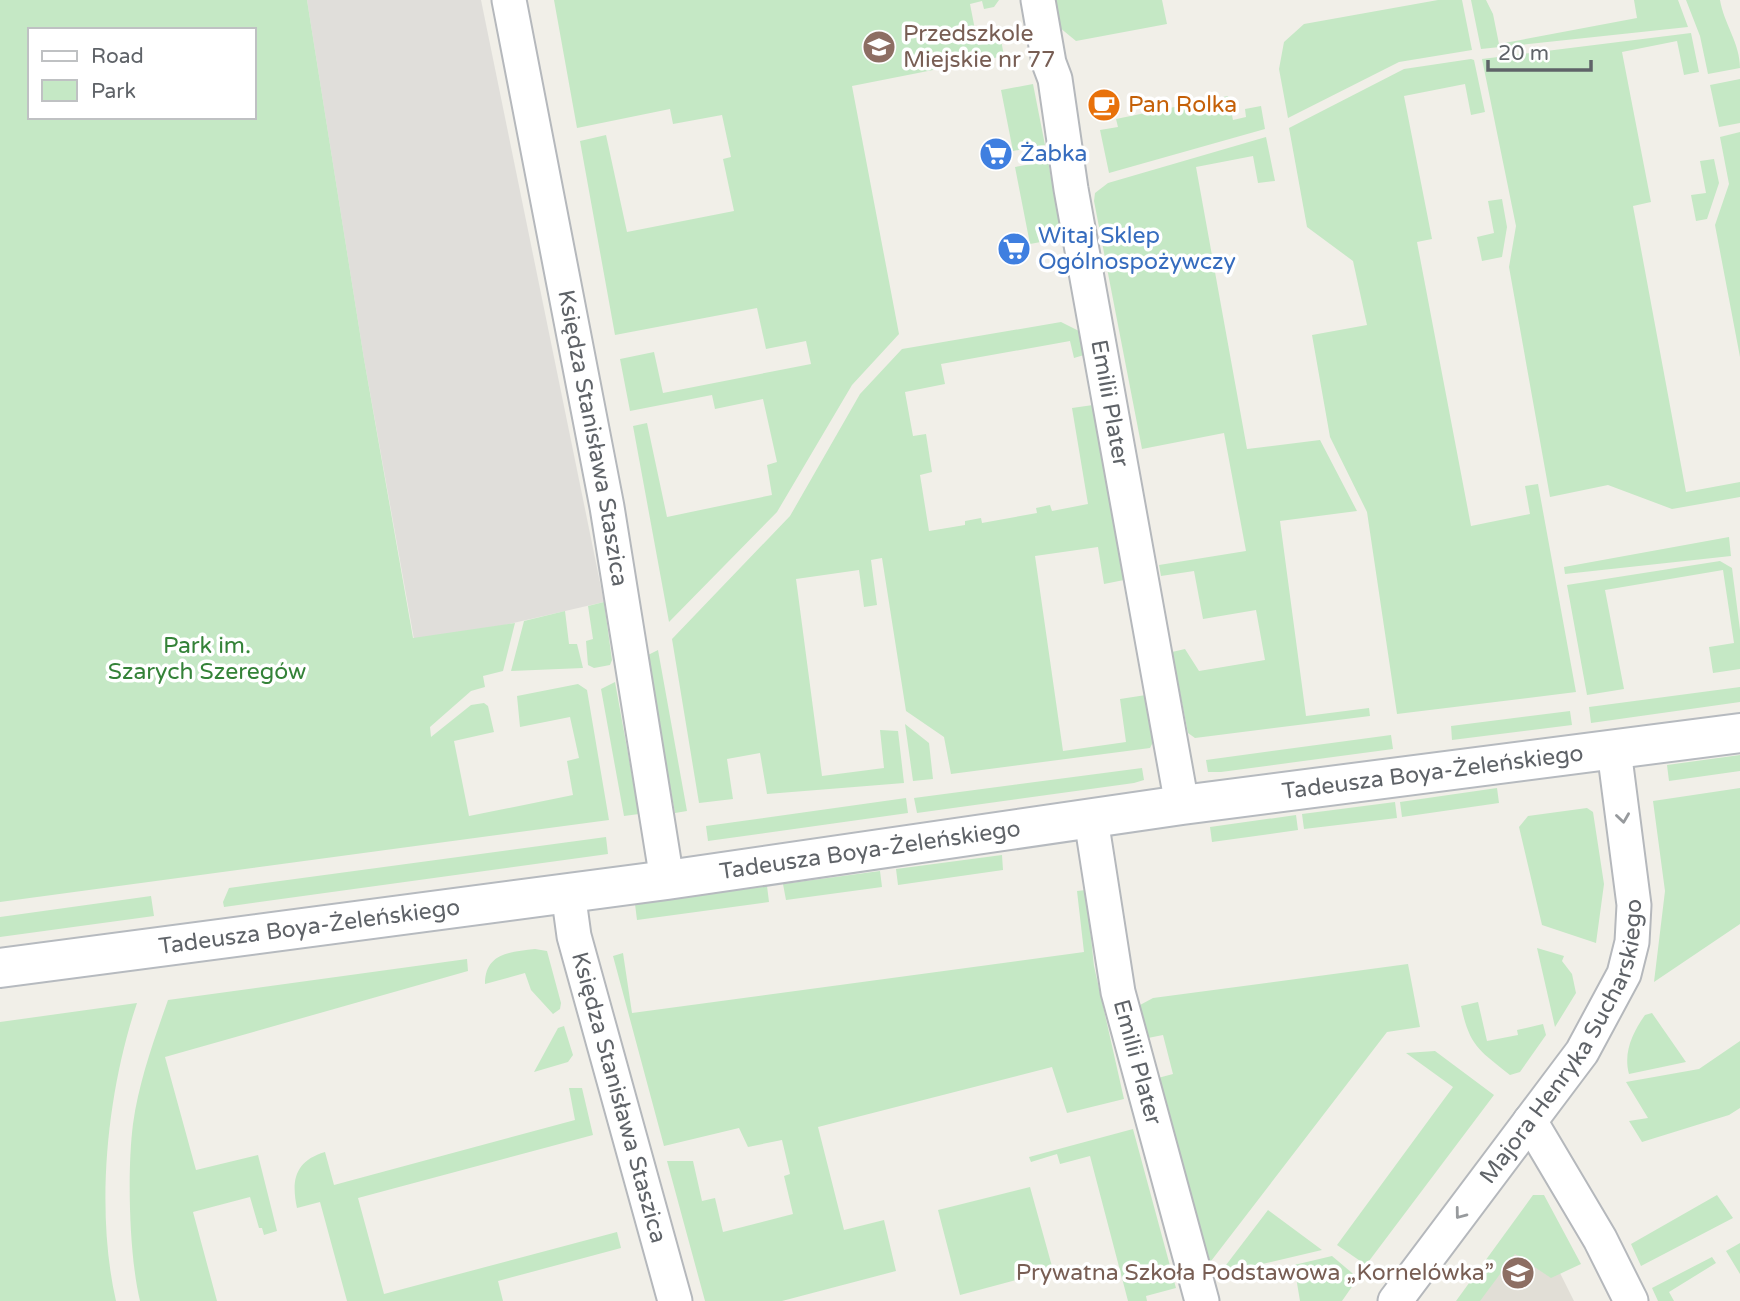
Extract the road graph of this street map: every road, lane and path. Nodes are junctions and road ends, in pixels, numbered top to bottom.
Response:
1 (509, 0) edge
2 (1038, 0) edge
3 (1740, 733) edge
4 (1614, 750) junction
5 (1182, 805) junction
6 (1091, 820) junction
7 (667, 880) junction
8 (568, 892) junction
9 (0, 968) edge
10 (1530, 1121) junction
11 (675, 1301) edge
12 (1202, 1301) edge
13 (1395, 1301) edge
14 (1631, 1301) edge

1 - 7 street, Księdza Stanisława Staszica
2 - 5 street, Emilii Plater
3 - 4 street, Tadeusza Boya-Żeleńskiego
4 - 5 street, Tadeusza Boya-Żeleńskiego
4 -> 10 street, Majora Henryka Sucharskiego
5 - 6 street, Tadeusza Boya-Żeleńskiego
6 - 7 street, Tadeusza Boya-Żeleńskiego
6 - 12 street, Emilii Plater
7 - 8 street, Tadeusza Boya-Żeleńskiego
8 - 9 street, Tadeusza Boya-Żeleńskiego
8 - 11 street, Księdza Stanisława Staszica
10 -> 13 street, Majora Henryka Sucharskiego
10 - 14 street

